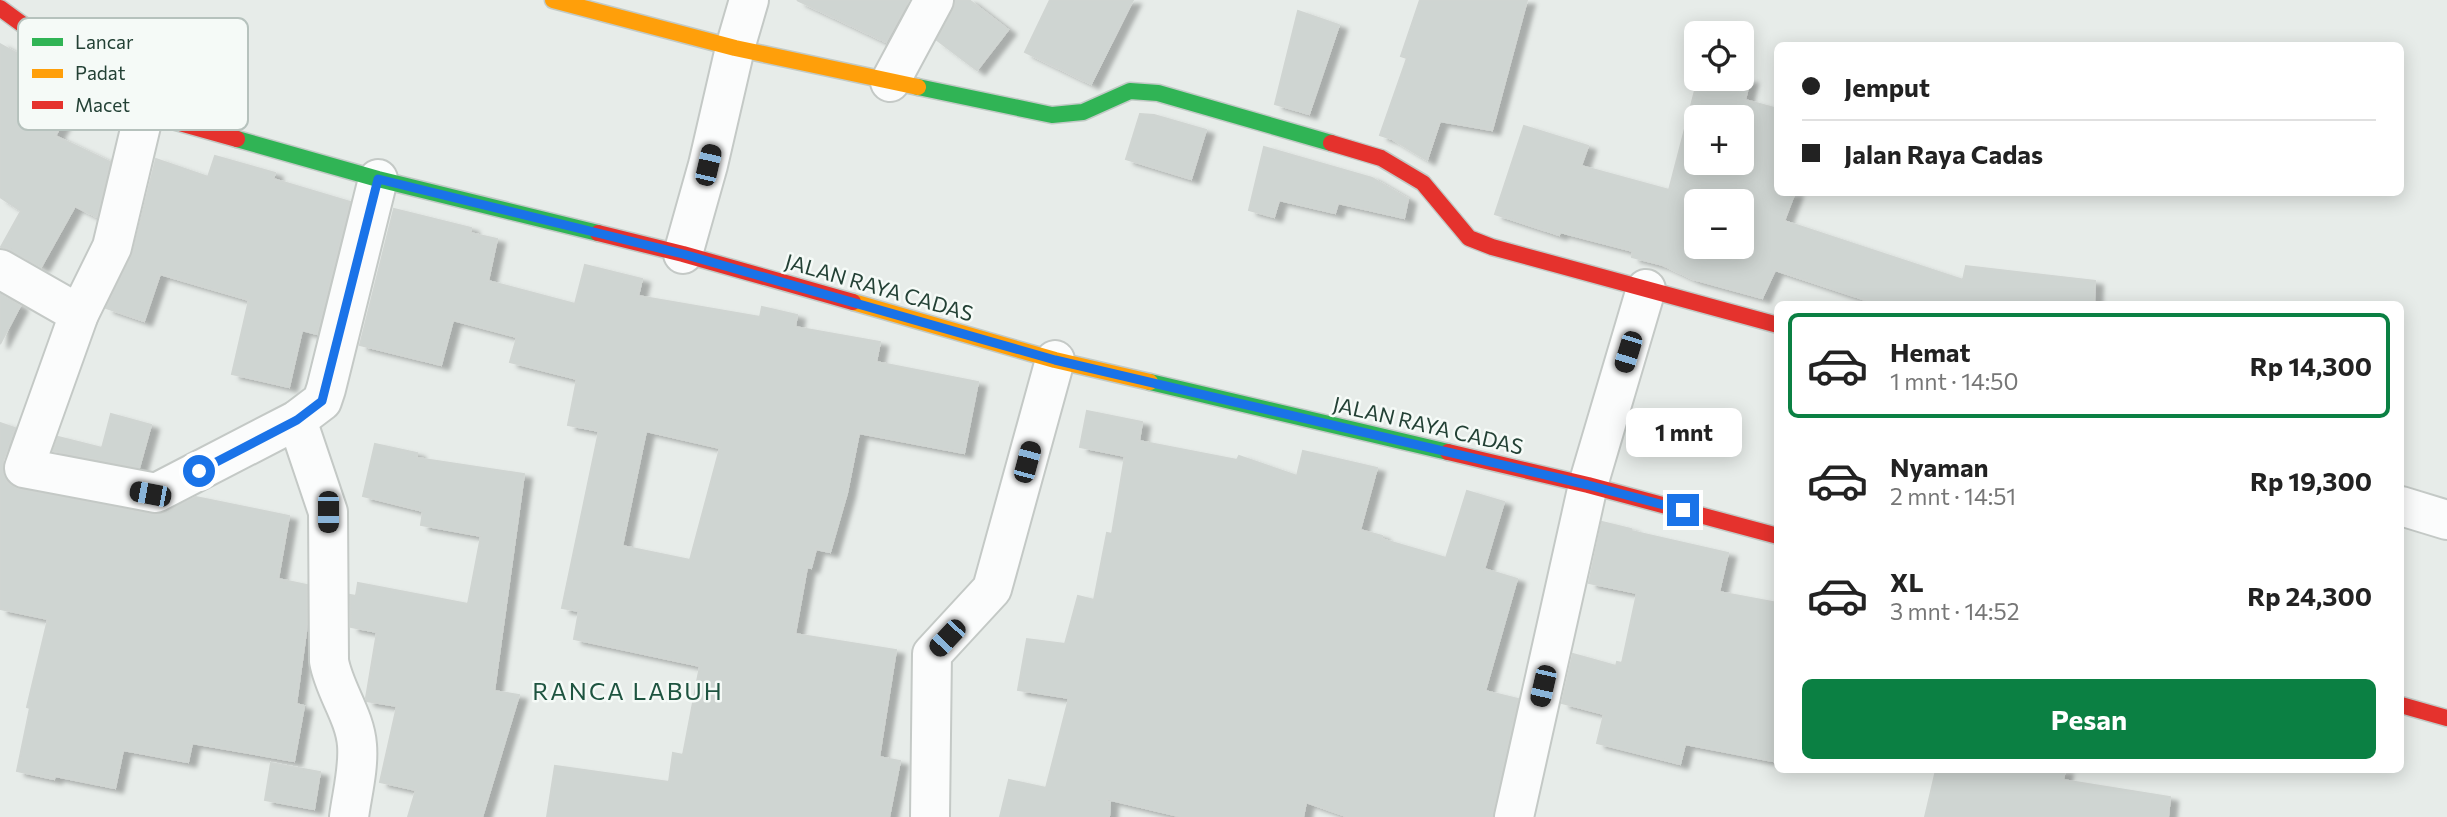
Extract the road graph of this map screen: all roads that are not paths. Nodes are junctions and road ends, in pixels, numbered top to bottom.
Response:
1 (554, 0) edge
2 (749, 0) edge
3 (934, 0) edge
4 (0, 8) edge
5 (18, 21) edge
6 (735, 48) junction
7 (890, 82) junction
8 (140, 130) edge
9 (204, 130) edge
10 (378, 179) junction
11 (683, 254) junction
12 (0, 269) edge
13 (1646, 289) junction
14 (79, 314) junction
15 (1774, 324) edge
16 (1055, 360) junction
17 (297, 420) junction
18 (1588, 485) junction
19 (2404, 507) edge
20 (2447, 520) edge
21 (1774, 535) edge
22 (2404, 706) edge
23 (2447, 718) edge
24 (349, 817) edge
25 (930, 817) edge
26 (1514, 817) edge

1 - 6 street
2 - 6 street
3 - 7 street
4 - 5 street, JALAN RAYA CADAS
6 - 7 street
6 - 11 street
7 - 13 street
8 - 14 street
9 - 10 street, JALAN RAYA CADAS
10 - 11 street, JALAN RAYA CADAS
10 - 17 street
11 - 16 street, JALAN RAYA CADAS
12 - 14 street
13 - 15 street
13 - 18 street
14 - 17 street
16 - 18 street, JALAN RAYA CADAS
16 - 25 street
17 - 24 street
18 - 21 street, JALAN RAYA CADAS
18 - 26 street
19 - 20 street
22 - 23 street

